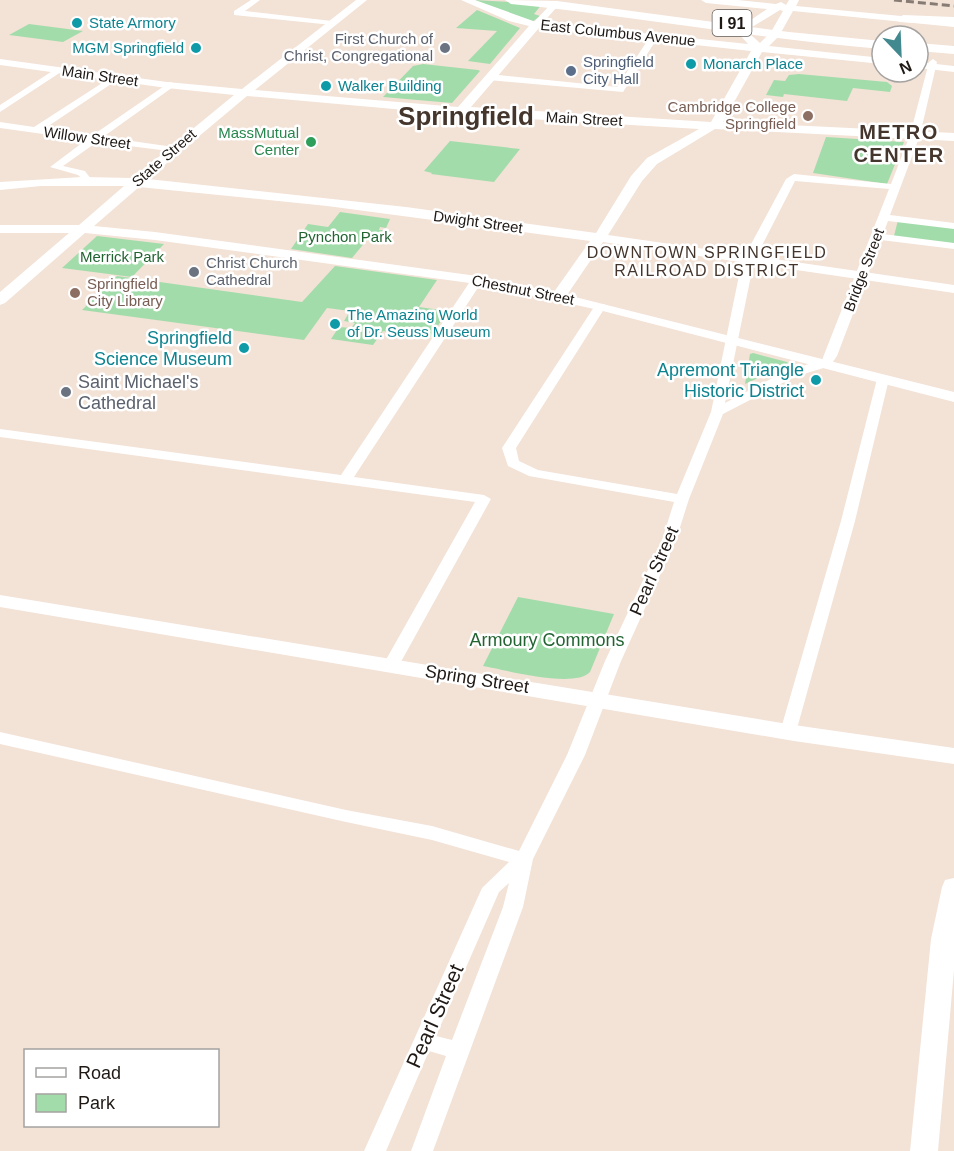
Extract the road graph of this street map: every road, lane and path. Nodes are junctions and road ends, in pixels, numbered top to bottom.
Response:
1 (256, 0) edge
2 (362, 0) edge
3 (466, 0) edge
4 (511, 0) edge
5 (584, 0) edge
6 (620, 0) edge
7 (706, 0) edge
8 (787, 3) edge
9 (553, 7) dead end
10 (903, 19) joint
11 (954, 22) edge
12 (332, 23) junction
13 (536, 25) junction
14 (775, 34) junction
15 (870, 36) edge
16 (654, 37) junction
17 (870, 42) edge
18 (930, 42) edge
19 (870, 43) edge
20 (954, 44) edge
21 (760, 48) junction
22 (930, 48) edge
23 (954, 50) edge
24 (870, 57) edge
25 (870, 58) edge
26 (0, 62) edge
27 (930, 64) edge
28 (933, 64) junction
29 (954, 64) edge
30 (954, 69) edge
31 (60, 70) junction
32 (489, 77) junction
33 (116, 78) junction
34 (170, 85) junction
35 (246, 93) junction
36 (0, 109) edge
37 (461, 111) junction
38 (716, 124) junction
39 (0, 125) edge
40 (34, 131) junction
41 (915, 135) junction
42 (954, 137) edge
43 (93, 139) junction
44 (174, 150) junction
45 (86, 179) junction
46 (137, 181) junction
47 (0, 186) edge
48 (896, 187) junction
49 (884, 217) junction
50 (954, 226) edge
51 (0, 228) edge
52 (83, 229) junction
53 (877, 236) junction
54 (596, 238) junction
55 (954, 246) edge
56 (748, 261) junction
57 (861, 276) junction
58 (477, 280) junction
59 (954, 289) edge
60 (558, 297) junction
61 (0, 300) edge
62 (600, 306) junction
63 (734, 341) junction
64 (826, 363) junction
65 (883, 379) junction
66 (954, 397) edge
67 (717, 412) junction
68 (0, 433) edge
69 (345, 480) junction
70 (682, 499) junction
71 (0, 600) edge
72 (391, 665) junction
73 (597, 699) junction
74 (788, 732) junction
75 (0, 738) edge
76 (954, 756) edge
77 (524, 859) junction
78 (954, 887) edge
79 (424, 1041) junction
80 (460, 1051) junction
81 (375, 1151) edge
82 (422, 1151) edge
83 (924, 1151) edge

1 - 12 street
2 - 12 main road, State Street
3 - 13 main road, East Columbus Avenue
4 - 19 highway
5 - 17 highway, I 91
6 - 15 highway, I 91
7 - 8 main road
8 - 10 main road
8 - 14 main road
8 - 21 main road
9 - 13 street
10 - 11 highway
12 - 35 main road, State Street
13 - 16 main road, East Columbus Avenue
13 - 32 main road
14 - 21 main road
14 - 24 main road, East Columbus Avenue
16 - 21 main road, East Columbus Avenue
16 - 32 street
18 - 20 highway
21 - 25 main road, East Columbus Avenue
21 - 38 main road
22 - 23 highway
26 - 31 main road, Main Street
27 - 28 main road
28 - 29 main road
28 - 30 main road
28 - 41 street, Bridge Street
31 - 33 main road, Main Street
31 - 36 street
32 - 37 main road
33 - 34 main road, Main Street
33 - 40 street
34 - 35 main road, Main Street
34 - 43 street
35 - 37 main road, Main Street
35 - 44 main road, State Street
37 - 38 main road, Main Street
38 - 41 main road, Main Street
38 - 54 main road
39 - 40 street, Willow Street
40 - 43 street, Willow Street
41 - 42 main road, Main Street
41 - 48 street, Bridge Street
43 - 44 street, Willow Street
43 - 45 street
44 - 46 main road, State Street
45 - 46 main road, Dwight Street
45 - 47 main road, Dwight Street
46 - 52 main road, State Street
46 - 54 main road, Dwight Street
48 - 49 street, Bridge Street
48 - 56 street, Pearl Street
49 - 50 street
49 - 53 street, Bridge Street
51 - 52 main road, Chestnut Street
52 - 58 main road, Chestnut Street
52 - 61 main road, State Street
53 - 55 street
53 - 57 street, Bridge Street
54 - 56 main road, Dwight Street
54 - 60 main road
56 - 57 main road, Dwight Street
56 - 63 street, Pearl Street
57 - 59 main road, Dwight Street
57 - 64 street, Bridge Street
58 - 60 main road, Chestnut Street
58 - 69 street
60 - 62 main road, Chestnut Street
62 - 63 main road, Chestnut Street
62 - 70 street
63 - 64 main road, Chestnut Street
63 - 67 street, Pearl Street
64 - 65 main road, Chestnut Street
64 - 67 street
65 - 66 main road, Chestnut Street
65 - 74 street
67 - 70 street, Pearl Street
68 - 69 street
69 - 72 street
70 - 73 street, Pearl Street
71 - 72 main road, Spring Street
72 - 73 main road, Spring Street
73 - 74 main road, Spring Street
73 - 77 street, Pearl Street
74 - 76 main road, Spring Street
75 - 77 street
77 - 79 street, Pearl Street
77 - 80 street, Pearl Street
78 - 83 main road
79 - 80 street
79 - 81 street, Pearl Street
80 - 82 street, Pearl Street

